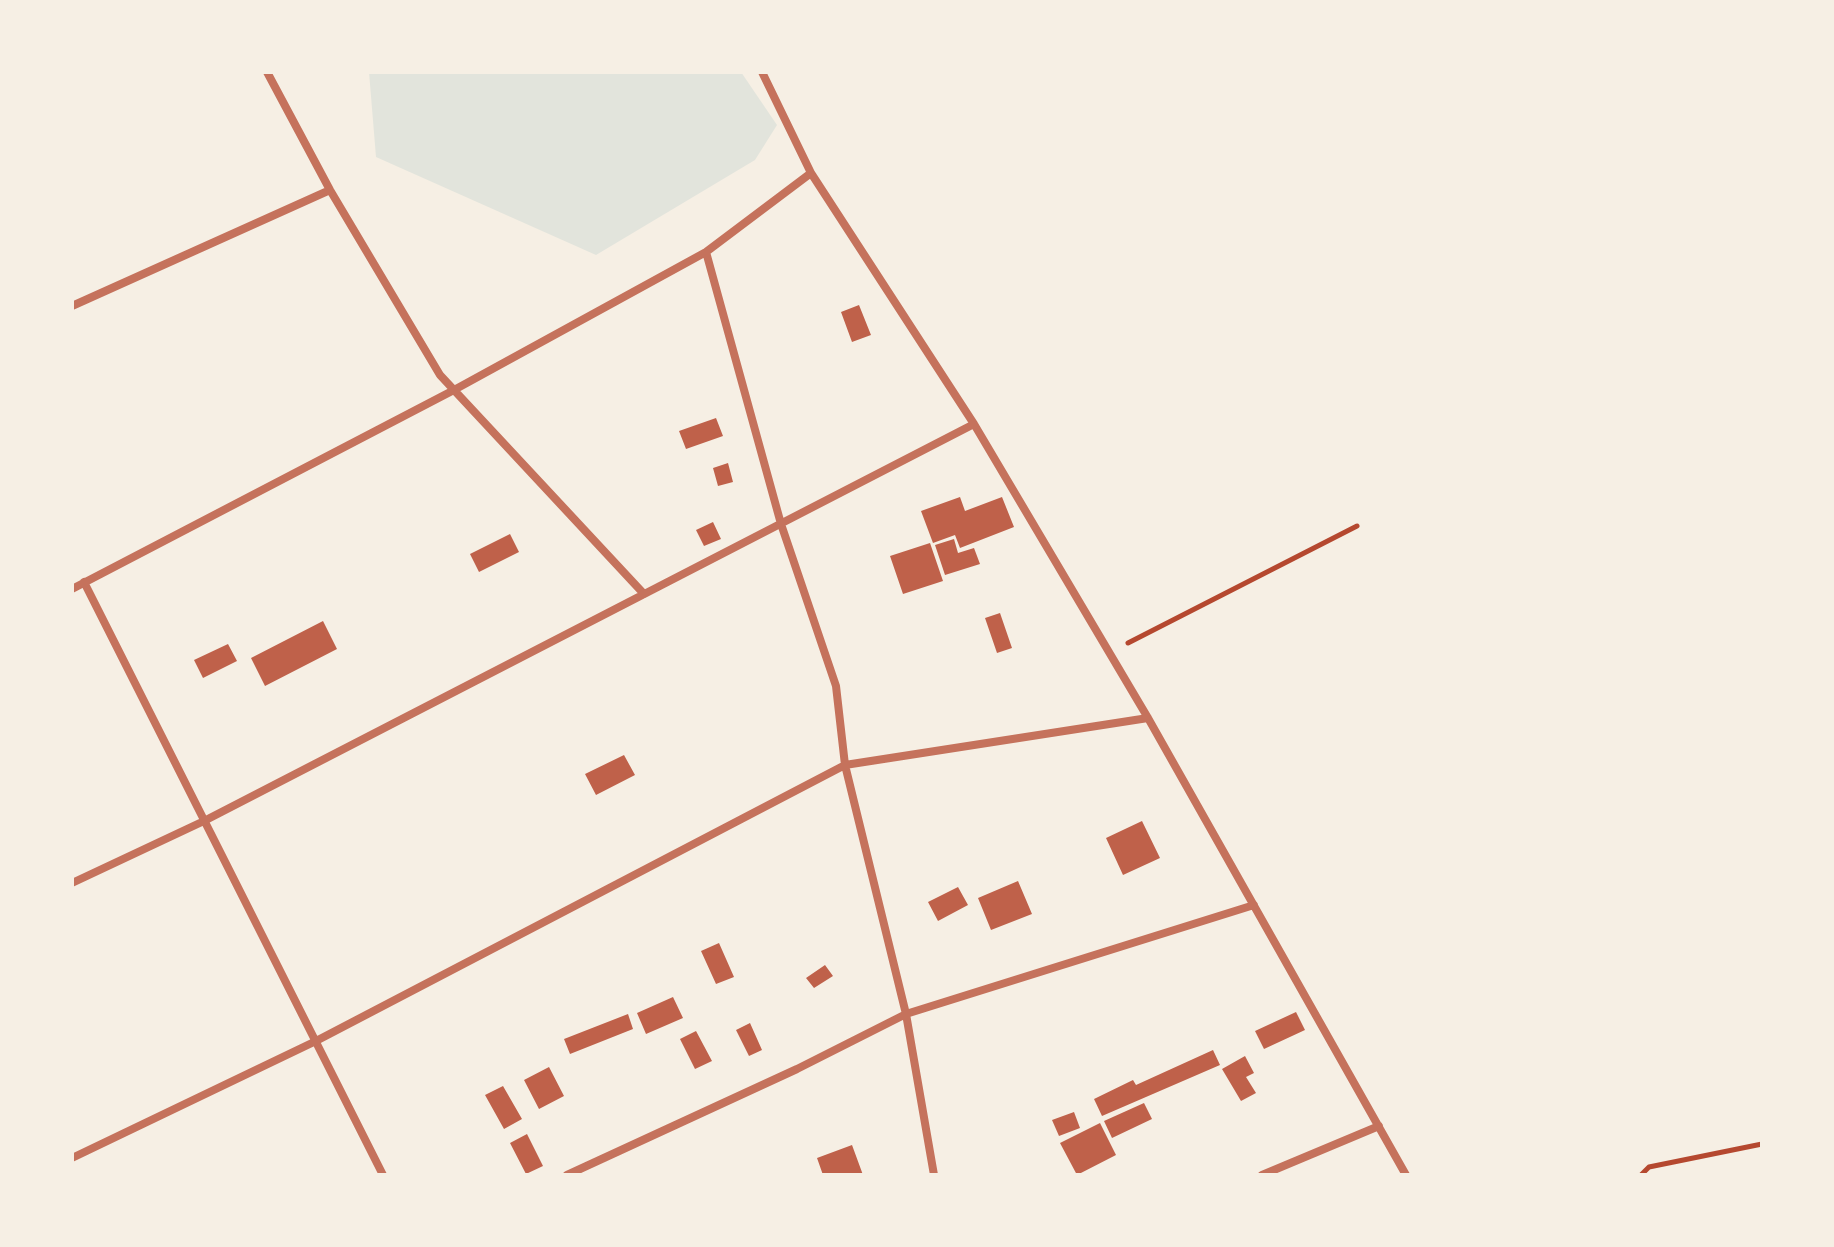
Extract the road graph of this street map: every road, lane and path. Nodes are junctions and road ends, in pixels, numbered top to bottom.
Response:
1 (267, 72) edge
2 (762, 72) edge
3 (811, 173) junction
4 (330, 190) junction
5 (706, 252) junction
6 (72, 306) edge
7 (454, 390) junction
8 (974, 424) junction
9 (781, 524) junction
10 (1357, 526) dead end
11 (84, 582) junction
12 (72, 589) edge
13 (644, 594) junction
14 (1109, 652) junction
15 (1148, 718) junction
16 (845, 765) junction
17 (204, 821) junction
18 (72, 883) edge
19 (1254, 905) junction
20 (906, 1014) junction
21 (316, 1041) junction
22 (1379, 1126) junction
23 (1762, 1144) edge
24 (72, 1158) edge
25 (383, 1175) edge
26 (567, 1175) edge
27 (934, 1175) edge
28 (1262, 1175) edge
29 (1406, 1175) edge
30 (1641, 1175) edge

1 - 4 street
2 - 3 street
3 - 5 street
3 - 8 street
4 - 6 street
4 - 7 street
5 - 7 street
5 - 9 street
7 - 11 street
7 - 13 street
8 - 9 street
8 - 14 street
9 - 13 street
9 - 16 street
10 - 14 path
11 - 12 street
11 - 17 street
13 - 17 street
14 - 15 street
15 - 16 street
15 - 19 street
16 - 20 street
16 - 21 street
17 - 18 street
17 - 21 street
19 - 20 street
19 - 22 street
20 - 26 street
20 - 27 street
21 - 24 street
21 - 25 street
22 - 28 street
22 - 29 street
23 - 30 path

